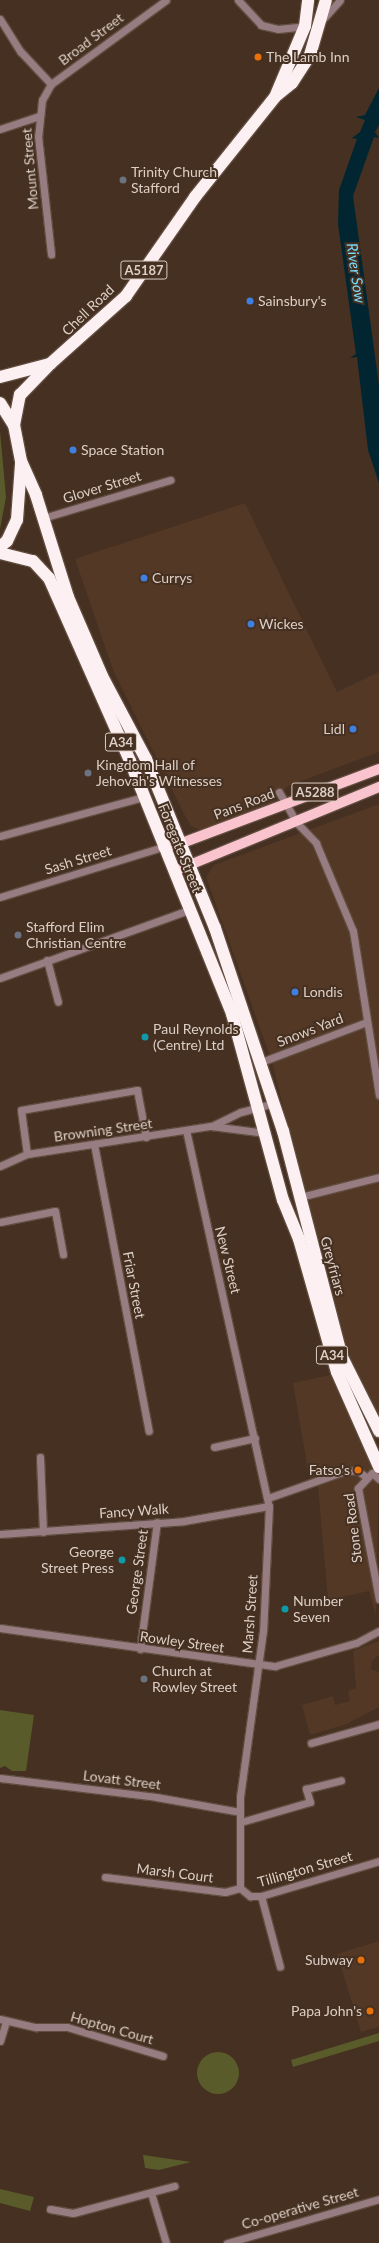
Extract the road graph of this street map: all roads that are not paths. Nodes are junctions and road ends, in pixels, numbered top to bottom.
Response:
1 (149, 0) edge
2 (166, 0) edge
3 (238, 0) edge
4 (308, 0) edge
5 (326, 0) edge
6 (340, 0) edge
7 (154, 6) junction
8 (0, 19) edge
9 (322, 20) junction
10 (305, 26) junction
11 (51, 84) junction
12 (275, 97) junction
13 (39, 116) junction
14 (0, 129) edge
15 (51, 254) dead end
16 (50, 364) junction
17 (0, 377) edge
18 (0, 402) edge
19 (14, 425) junction
20 (21, 460) junction
21 (170, 480) dead end
22 (43, 518) junction
23 (0, 547) edge
24 (0, 553) edge
25 (379, 769) edge
26 (379, 787) edge
27 (279, 792) dead end
28 (144, 797) junction
29 (284, 804) junction
30 (296, 822) junction
31 (0, 836) edge
32 (182, 843) junction
33 (164, 847) junction
34 (190, 866) junction
35 (175, 871) junction
36 (0, 897) edge
37 (189, 910) junction
38 (48, 960) junction
39 (0, 978) edge
40 (58, 1002) dead end
41 (367, 1022) junction
42 (261, 1062) junction
43 (379, 1095) edge
44 (274, 1104) junction
45 (260, 1107) junction
46 (212, 1126) junction
47 (186, 1130) junction
48 (266, 1133) junction
49 (146, 1138) junction
50 (94, 1144) junction
51 (269, 1146) joint
52 (27, 1154) junction
53 (0, 1166) edge
54 (379, 1177) edge
55 (300, 1197) junction
56 (0, 1222) edge
57 (63, 1254) dead end
58 (246, 1396) joint
59 (375, 1413) edge
60 (150, 1431) dead end
61 (379, 1431) edge
62 (254, 1438) junction
63 (214, 1447) dead end
64 (40, 1457) dead end
65 (379, 1460) edge
66 (379, 1467) edge
67 (366, 1477) junction
68 (379, 1479) edge
69 (268, 1498) junction
70 (269, 1506) junction
71 (157, 1522) junction
72 (43, 1532) junction
73 (0, 1534) edge
74 (379, 1599) edge
75 (0, 1628) edge
76 (379, 1631) edge
77 (140, 1649) junction
78 (260, 1666) junction
79 (379, 1724) edge
80 (311, 1743) dead end
81 (0, 1778) edge
82 (341, 1780) dead end
83 (240, 1812) junction
84 (241, 1822) junction
85 (379, 1861) edge
86 (105, 1877) dead end
87 (240, 1888) junction
88 (261, 1896) junction
89 (280, 1967) dead end
90 (3, 2020) edge
91 (0, 2041) edge
92 (163, 2056) dead end
93 (174, 2186) dead end
94 (151, 2193) junction
95 (379, 2199) edge
96 (50, 2209) dead end
97 (166, 2243) edge
98 (230, 2243) edge

1 - 7 street
2 - 7 street, Broad Street
3 - 10 street
4 - 10 highway, Chell Road / A5187
5 - 9 highway, Chell Road / A5187
6 - 9 street
7 - 11 street, Broad Street
8 - 11 street
9 - 12 highway, Chell Road / A5187
10 - 12 highway, Chell Road / A5187
11 - 13 street, Mount Street
12 - 16 highway, Chell Road / A5187
13 - 14 street
13 - 15 street, Mount Street
16 - 17 highway, Chell Road / A5187
16 - 19 highway, A5187
18 - 19 highway
19 - 20 highway
20 - 22 highway, A34
20 - 23 highway
21 - 22 street, Glover Street
22 - 32 highway, Foregate Street / A34
24 - 28 highway, Foregate Street / A34
25 - 29 main road, Pans Road / A5288
26 - 30 main road, A5288
27 - 29 street
28 - 31 street
28 - 33 highway, Foregate Street / A34
29 - 30 street
29 - 32 main road, Pans Road / A5288
30 - 34 main road, A5288
30 - 41 street
32 - 33 main road, Pans Road / A5288
32 - 34 highway, Foregate Street / A34
33 - 35 highway, Foregate Street / A34
33 - 36 street, Sash Street
34 - 35 main road, A5288
34 - 42 highway, Foregate Street / A34
35 - 37 highway, Foregate Street / A34
37 - 38 street
37 - 45 highway, Foregate Street / A34
38 - 39 street
38 - 40 street
41 - 42 street, Snows Yard
41 - 43 street
42 - 44 highway, Foregate Street / A34
44 - 45 street, Browning Street
44 - 55 highway, Greyfriars / A34
45 - 46 street, Browning Street
45 - 48 highway, Foregate Street / A34
46 - 47 street, Browning Street
46 - 48 street, Browning Street
47 - 49 street, Browning Street
47 - 58 street, New Street
48 - 51 highway, Foregate Street / A34
49 - 50 street, Browning Street
49 - 52 street
50 - 52 street, Browning Street
50 - 60 street, Friar Street
51 - 66 highway, Greyfriars / A34
52 - 53 street, Browning Street
54 - 55 street
55 - 59 highway, Greyfriars / A34
56 - 57 street
58 - 62 street, Marsh Street
59 - 61 highway, Greyfriars / A34
59 - 65 highway
62 - 63 street
62 - 69 street, Marsh Street
64 - 72 street
67 - 68 street
67 - 69 street
67 - 74 street, Stone Road
69 - 70 street, Marsh Street
70 - 71 street, Fancy Walk
70 - 78 street, Marsh Street
71 - 72 street, Fancy Walk
71 - 77 street, George Street
72 - 73 street, Fancy Walk
75 - 77 street, Rowley Street
76 - 78 street, Rowley Street
77 - 78 street, Rowley Street
78 - 83 street, Marsh Street
79 - 80 street
81 - 83 street, Lovatt Street
82 - 84 street
83 - 84 street, Marsh Street
84 - 87 street, Marsh Street
85 - 88 street, Tillington Street
86 - 87 street, Marsh Court
87 - 88 street, Tillington Street
88 - 89 street
90 - 91 street
90 - 92 street, Hopton Court
93 - 94 street
94 - 96 street
94 - 97 street
95 - 98 street, Co-operative Street

